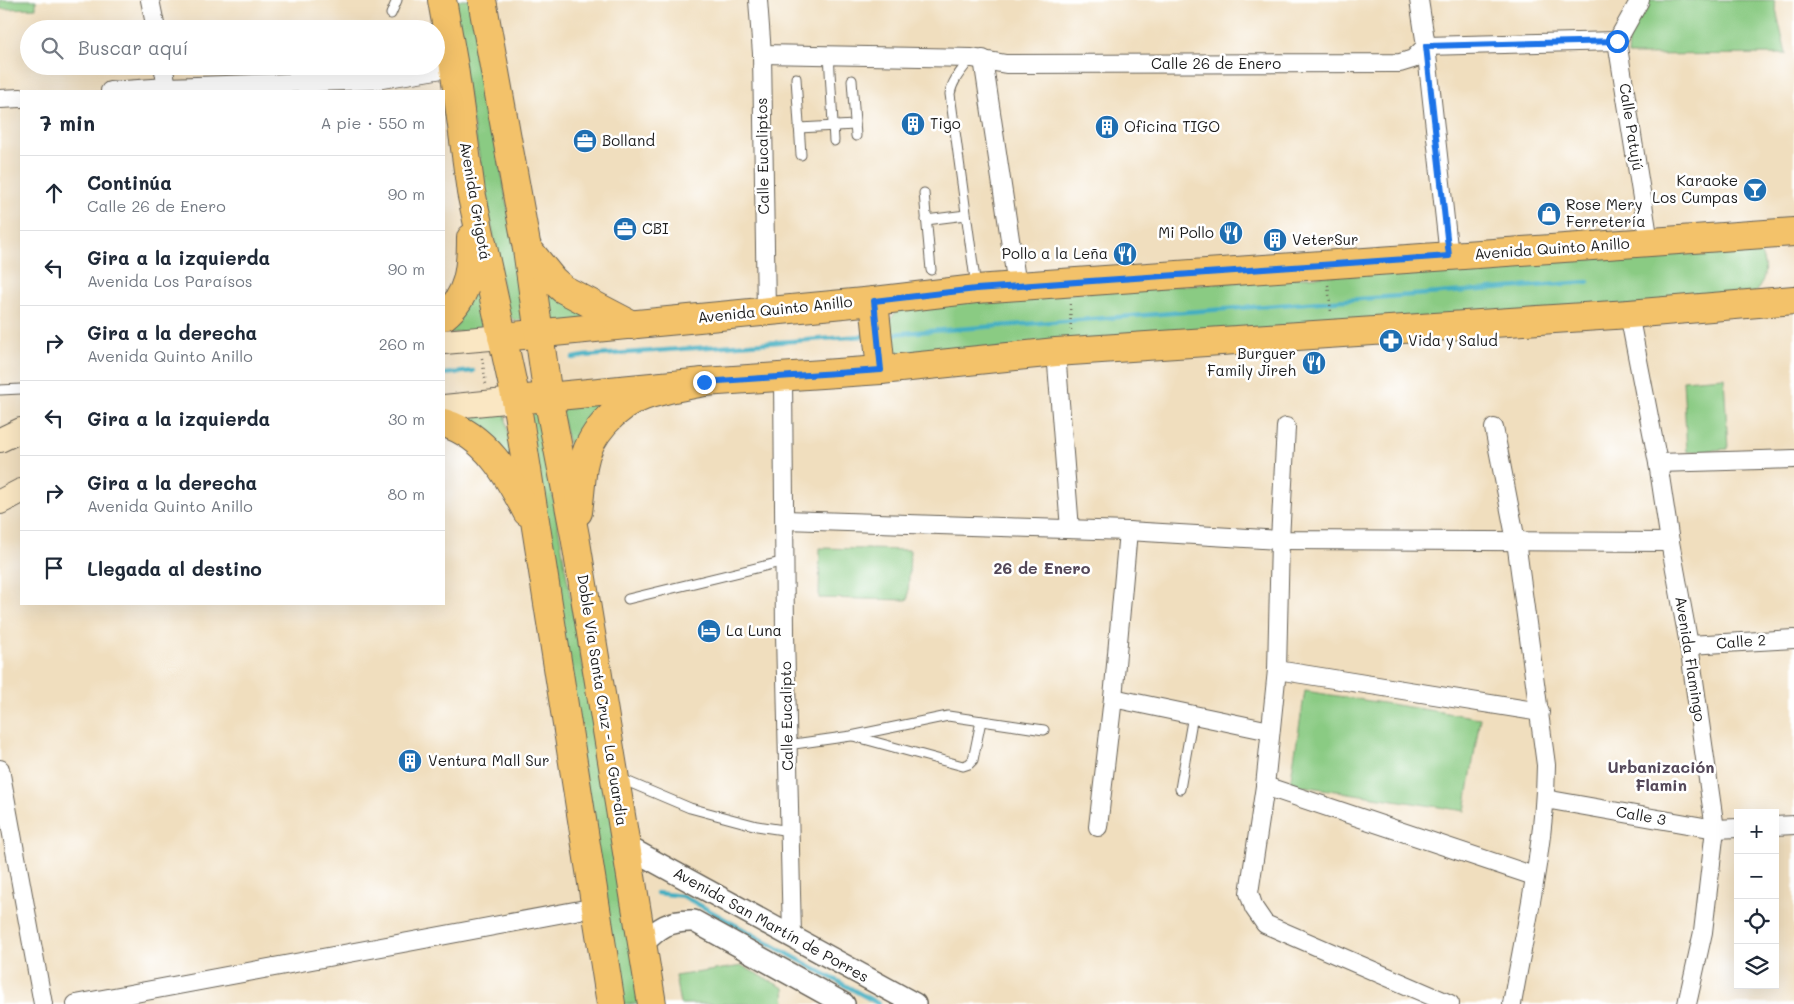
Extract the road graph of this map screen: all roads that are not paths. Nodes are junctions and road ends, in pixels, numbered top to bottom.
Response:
1 (150, 0) edge
2 (397, 0) edge
3 (442, 0) edge
4 (482, 0) edge
5 (758, 0) edge
6 (1419, 0) edge
7 (1640, 0) edge
8 (391, 14) dead end
9 (154, 20) edge
10 (1617, 41) junction
11 (1426, 46) junction
12 (762, 54) junction
13 (829, 54) junction
14 (977, 58) junction
15 (454, 67) junction
16 (445, 68) edge
17 (165, 75) edge
18 (406, 75) edge
19 (796, 78) dead end
20 (852, 80) dead end
21 (167, 89) edge
22 (138, 90) edge
23 (20, 98) edge
24 (0, 99) edge
25 (855, 125) junction
26 (833, 126) junction
27 (799, 128) junction
28 (856, 136) dead end
29 (834, 142) dead end
30 (801, 155) dead end
31 (471, 192) junction
32 (924, 193) dead end
33 (966, 215) junction
34 (926, 220) junction
35 (1794, 232) edge
36 (1649, 242) junction
37 (527, 248) junction
38 (1449, 256) junction
39 (931, 270) dead end
40 (1017, 286) junction
41 (976, 289) junction
42 (1794, 300) edge
43 (874, 301) junction
44 (766, 311) junction
45 (1630, 314) junction
46 (445, 315) edge
47 (632, 325) junction
48 (540, 333) junction
49 (502, 337) junction
50 (445, 342) edge
51 (1064, 343) junction
52 (881, 370) junction
53 (783, 376) junction
54 (704, 382) junction
55 (20, 389) edge
56 (0, 390) edge
57 (548, 397) junction
58 (516, 400) junction
59 (445, 406) edge
60 (445, 423) edge
61 (1286, 427) dead end
62 (1494, 428) dead end
63 (20, 430) edge
64 (0, 440) edge
65 (1794, 459) edge
66 (1658, 463) junction
67 (20, 492) edge
68 (0, 502) edge
69 (785, 520) junction
70 (536, 528) junction
71 (1070, 529) junction
72 (1128, 531) junction
73 (575, 536) junction
74 (1280, 540) junction
75 (1516, 541) junction
76 (1670, 542) junction
77 (785, 561) junction
78 (628, 599) dead end
79 (1794, 639) edge
80 (1689, 645) junction
81 (1277, 670) junction
82 (1113, 698) junction
83 (1540, 712) junction
84 (1193, 715) junction
85 (980, 721) junction
86 (1044, 730) dead end
87 (1270, 731) junction
88 (851, 736) junction
89 (787, 745) junction
90 (0, 769) edge
91 (614, 777) junction
92 (1265, 786) junction
93 (1180, 789) dead end
94 (1545, 799) junction
95 (1794, 825) edge
96 (1779, 826) edge
97 (1098, 827) dead end
98 (1734, 828) edge
99 (1715, 829) junction
100 (790, 831) junction
101 (626, 846) junction
102 (1534, 876) junction
103 (596, 907) junction
104 (792, 936) junction
105 (642, 945) junction
106 (43, 1004) edge
107 (76, 1004) edge
108 (611, 1004) edge
109 (652, 1004) edge
110 (844, 1004) edge
111 (916, 1004) edge
112 (1450, 1004) edge
113 (1512, 1004) edge
114 (1687, 1004) edge

1 - 9 street
2 - 8 lane
3 - 15 main road, Avenida Grigotá
4 - 37 main road
5 - 12 street, Calle Eucaliptos
6 - 11 street
7 - 10 street
10 - 11 street
10 - 36 street, Calle Patujú
11 - 14 street, Calle 26 de Enero
11 - 38 street
12 - 13 street, Calle 26 de Enero
12 - 44 street, Calle Eucaliptos
13 - 14 street, Calle 26 de Enero
13 - 26 lane
14 - 33 lane
14 - 40 street
15 - 16 street
15 - 31 main road, Avenida Grigotá
17 - 21 street
18 - 21 street
19 - 27 lane
20 - 25 lane
21 - 22 street
23 - 24 street
25 - 26 lane
25 - 28 lane
26 - 27 lane
26 - 29 lane
27 - 30 lane
31 - 46 main road
31 - 49 main road, Avenida Grigotá
32 - 34 lane
33 - 34 lane
33 - 41 lane
34 - 39 lane
35 - 36 main road, Avenida Quinto Anillo
36 - 38 main road, Avenida Quinto Anillo
37 - 47 main road
37 - 48 main road
38 - 40 main road, Avenida Quinto Anillo
40 - 41 main road, Avenida Quinto Anillo
41 - 43 main road, Avenida Quinto Anillo
42 - 45 main road
43 - 44 main road, Avenida Quinto Anillo
43 - 52 main road
44 - 47 main road, Avenida Quinto Anillo
45 - 51 main road
45 - 66 street, Avenida Flamingo
47 - 48 main road, Avenida Quinto Anillo
48 - 49 main road, Avenida Quinto Anillo
48 - 57 main road
49 - 50 main road, Avenida Quinto Anillo
49 - 58 main road, Avenida Grigotá
51 - 52 main road
51 - 71 street
52 - 53 main road
53 - 54 main road
53 - 69 street, Calle Eucalipto
54 - 57 main road
54 - 73 main road
55 - 56 lane
57 - 58 main road
57 - 73 main road, Doble Vía Santa Cruz - La Guardia
58 - 59 main road
58 - 70 main road
60 - 70 main road
61 - 74 street
62 - 75 street
63 - 64 main road
65 - 66 street
66 - 76 street, Avenida Flamingo
67 - 68 main road
69 - 71 street
69 - 77 street, Calle Eucalipto
70 - 103 main road
71 - 72 street
72 - 74 street
72 - 82 street
73 - 91 main road, Doble Vía Santa Cruz - La Guardia
74 - 75 street
74 - 81 street
75 - 76 street
75 - 83 street
76 - 80 street, Avenida Flamingo
77 - 78 lane
77 - 89 street, Calle Eucalipto
79 - 80 street, Calle 2
80 - 99 street, Avenida Flamingo
81 - 83 street
81 - 87 street
82 - 84 street
82 - 97 street
83 - 94 street
84 - 87 street
84 - 93 lane
85 - 86 lane
85 - 88 lane
85 - 88 lane
87 - 92 street
88 - 89 lane
89 - 100 street, Calle Eucalipto
90 - 106 street
91 - 100 lane
91 - 101 main road, Doble Vía Santa Cruz - La Guardia
92 - 102 street
92 - 112 street
94 - 99 street, Calle 3
94 - 102 street
95 - 96 street
98 - 99 street, Calle 3
99 - 114 street, Avenida Flamingo
100 - 104 street, Calle Eucalipto
101 - 104 street, Avenida San Martín de Porres
101 - 105 main road, Doble Vía Santa Cruz - La Guardia
102 - 113 street
103 - 107 street
103 - 108 main road
104 - 111 street, Avenida San Martín de Porres
105 - 109 main road, Doble Vía Santa Cruz - La Guardia
105 - 110 street

